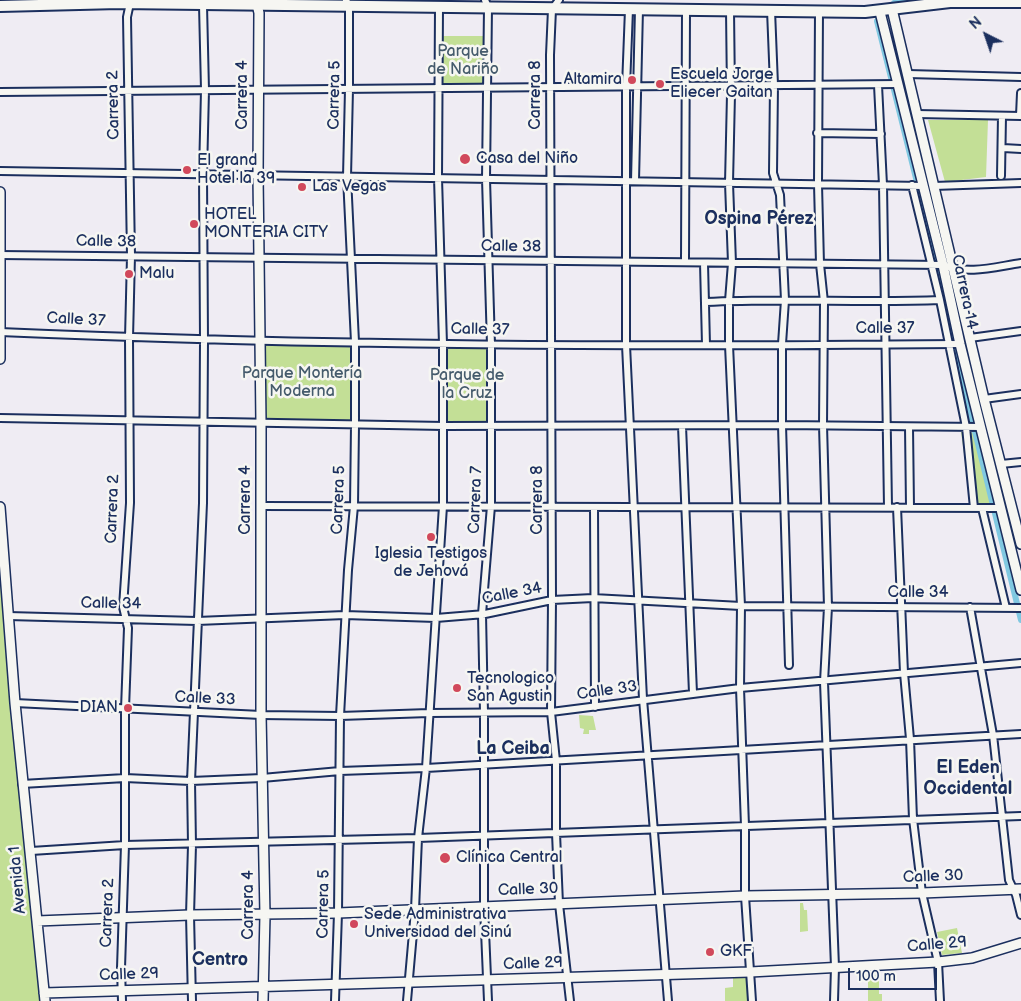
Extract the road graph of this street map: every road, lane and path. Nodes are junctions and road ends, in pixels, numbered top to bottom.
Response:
1 (877, 0) edge
2 (119, 2) edge
3 (130, 2) edge
4 (259, 2) edge
5 (1021, 2) edge
6 (347, 3) edge
7 (411, 3) edge
8 (203, 4) junction
9 (487, 4) edge
10 (555, 4) edge
11 (891, 4) edge
12 (0, 6) edge
13 (439, 7) junction
14 (634, 9) junction
15 (686, 9) junction
16 (730, 10) junction
17 (771, 10) junction
18 (819, 11) junction
19 (880, 12) junction
20 (127, 17) junction
21 (908, 74) junction
22 (1021, 77) edge
23 (882, 84) junction
24 (896, 84) junction
25 (774, 85) junction
26 (817, 85) junction
27 (637, 86) junction
28 (686, 86) junction
29 (730, 86) junction
30 (550, 87) junction
31 (626, 87) junction
32 (438, 88) junction
33 (486, 88) junction
34 (349, 89) junction
35 (205, 90) junction
36 (258, 90) junction
37 (128, 91) junction
38 (0, 92) edge
39 (1021, 93) edge
40 (917, 114) junction
41 (1002, 116) junction
42 (1020, 116) edge
43 (817, 133) junction
44 (881, 134) junction
45 (1003, 148) junction
46 (1021, 149) edge
47 (0, 172) edge
48 (130, 173) junction
49 (203, 174) junction
50 (258, 175) junction
51 (1001, 176) dead end
52 (347, 177) junction
53 (438, 178) junction
54 (486, 179) junction
55 (550, 180) junction
56 (627, 181) junction
57 (635, 181) junction
58 (685, 182) junction
59 (729, 183) junction
60 (776, 183) junction
61 (818, 184) junction
62 (1021, 184) edge
63 (882, 185) junction
64 (912, 185) junction
65 (921, 186) junction
66 (934, 186) junction
67 (0, 192) edge
68 (0, 255) edge
69 (131, 256) junction
70 (202, 257) junction
71 (258, 258) junction
72 (350, 259) junction
73 (440, 260) junction
74 (489, 260) junction
75 (551, 261) junction
76 (626, 262) junction
77 (685, 262) junction
78 (704, 263) junction
79 (732, 263) junction
80 (1021, 263) edge
81 (782, 264) junction
82 (820, 264) junction
83 (884, 265) junction
84 (936, 265) junction
85 (955, 269) junction
86 (785, 300) junction
87 (940, 300) junction
88 (729, 301) junction
89 (706, 302) junction
90 (824, 302) junction
91 (885, 302) junction
92 (1021, 331) edge
93 (0, 332) edge
94 (129, 338) junction
95 (970, 338) junction
96 (204, 341) junction
97 (260, 342) junction
98 (355, 342) junction
99 (443, 344) junction
100 (782, 344) junction
101 (822, 344) junction
102 (885, 344) junction
103 (953, 344) junction
104 (491, 345) junction
105 (551, 345) junction
106 (626, 345) junction
107 (706, 345) junction
108 (730, 345) junction
109 (0, 359) edge
110 (1021, 394) edge
111 (984, 399) junction
112 (0, 418) edge
113 (130, 420) junction
114 (204, 422) junction
115 (261, 423) junction
116 (355, 425) junction
117 (733, 425) junction
118 (782, 425) junction
119 (823, 425) junction
120 (444, 426) junction
121 (491, 426) junction
122 (630, 426) junction
123 (682, 426) junction
124 (552, 427) junction
125 (886, 427) junction
126 (909, 427) junction
127 (967, 427) junction
128 (979, 427) junction
129 (1021, 462) edge
130 (1001, 464) junction
131 (261, 506) junction
132 (354, 506) junction
133 (443, 506) junction
134 (491, 506) junction
135 (552, 506) junction
136 (594, 506) junction
137 (0, 507) edge
138 (632, 507) junction
139 (686, 507) junction
140 (737, 507) junction
141 (783, 507) junction
142 (826, 507) junction
143 (888, 507) junction
144 (897, 507) junction
145 (910, 507) junction
146 (974, 508) junction
147 (985, 508) junction
148 (999, 508) junction
149 (1020, 540) edge
150 (1021, 590) edge
151 (593, 598) junction
152 (552, 600) junction
153 (637, 602) junction
154 (690, 605) junction
155 (741, 606) junction
156 (787, 607) junction
157 (828, 607) junction
158 (901, 607) junction
159 (970, 607) junction
160 (1008, 608) junction
161 (1021, 608) edge
162 (482, 614) junction
163 (345, 615) junction
164 (8, 616) junction
165 (125, 618) junction
166 (260, 618) junction
167 (436, 618) junction
168 (197, 621) junction
169 (1020, 663) edge
170 (789, 665) dead end
171 (980, 667) junction
172 (904, 673) junction
173 (824, 682) junction
174 (740, 688) junction
175 (693, 694) junction
176 (643, 699) junction
177 (15, 703) junction
178 (595, 707) junction
179 (125, 709) junction
180 (194, 711) junction
181 (551, 712) junction
182 (429, 713) junction
183 (484, 713) junction
184 (261, 715) junction
185 (340, 716) junction
186 (1021, 734) edge
187 (993, 736) junction
188 (910, 739) junction
189 (827, 744) junction
190 (742, 749) junction
191 (649, 755) junction
192 (556, 760) junction
193 (484, 764) junction
194 (426, 768) junction
195 (340, 771) junction
196 (124, 778) junction
197 (262, 778) junction
198 (191, 780) junction
199 (22, 784) junction
200 (1003, 816) junction
201 (1021, 816) edge
202 (913, 819) junction
203 (829, 822) junction
204 (745, 826) junction
205 (654, 829) junction
206 (556, 833) junction
207 (484, 835) junction
208 (418, 838) junction
209 (339, 840) junction
210 (264, 842) junction
211 (125, 845) junction
212 (192, 845) junction
213 (31, 851) junction
214 (1017, 889) edge
215 (922, 893) junction
216 (831, 895) junction
217 (745, 896) junction
218 (659, 900) junction
219 (559, 904) junction
220 (484, 907) junction
221 (415, 910) junction
222 (338, 913) junction
223 (190, 915) junction
224 (264, 915) junction
225 (1021, 915) edge
226 (122, 918) junction
227 (37, 922) junction
228 (1021, 943) edge
229 (938, 962) junction
230 (835, 967) junction
231 (750, 972) junction
232 (666, 975) junction
233 (569, 977) junction
234 (487, 980) junction
235 (409, 982) junction
236 (335, 984) junction
237 (263, 985) junction
238 (192, 988) junction
239 (122, 990) junction
240 (44, 997) edge
241 (122, 1001) edge
242 (192, 1001) edge
243 (263, 1001) edge
244 (335, 1001) edge
245 (407, 1001) edge
246 (488, 1001) edge
247 (570, 1001) edge
248 (668, 1001) edge
249 (752, 1001) edge
250 (834, 1001) edge
251 (940, 1001) edge

1 - 19 main road, Carrera 14
2 - 3 main road
2 - 12 main road
2 - 20 street, Carrera 2
3 - 8 main road
3 - 20 street, Carrera 2
4 - 6 main road
4 - 8 main road
4 - 36 street, Carrera 4
5 - 11 main road
6 - 7 main road
6 - 34 street, Carrera 5
7 - 13 main road
8 - 35 street
9 - 10 main road
9 - 13 main road
9 - 33 street, Carrera 7
10 - 14 main road
10 - 30 street, Carrera 8
11 - 19 main road
11 - 21 street, Carrera 14
13 - 32 street
14 - 15 main road
14 - 27 street
14 - 31 street
15 - 16 main road
15 - 28 street
16 - 17 main road
16 - 29 street
17 - 18 main road
17 - 25 street
18 - 19 main road
18 - 26 street
19 - 24 street, Carrera 14
20 - 37 street, Carrera 2
21 - 22 street
21 - 40 street, Carrera 14
23 - 24 street
23 - 26 street
23 - 44 street
24 - 65 street, Carrera 14
25 - 26 street
25 - 29 street
25 - 60 street
26 - 43 street
27 - 28 street
27 - 31 street
27 - 57 street
28 - 29 street
28 - 58 street
29 - 59 street
30 - 31 street
30 - 33 street
30 - 55 street, Carrera 8
31 - 56 street
32 - 33 street
32 - 34 street
32 - 53 street
33 - 54 street, Carrera 7
34 - 36 street
34 - 52 street, Carrera 5
35 - 36 street
35 - 37 street
35 - 49 street
36 - 50 street, Carrera 4
37 - 38 street
37 - 48 street, Carrera 2
39 - 42 street
40 - 41 street
40 - 66 street, Carrera 14
41 - 42 street
41 - 45 street
43 - 44 street
43 - 61 street
44 - 63 street
45 - 46 street
45 - 51 street
47 - 48 street
48 - 49 street
48 - 69 street, Carrera 2
49 - 50 street
49 - 70 street
50 - 52 street
50 - 71 street, Carrera 4
52 - 53 street
52 - 72 street, Carrera 5
53 - 54 street
53 - 73 street
54 - 55 street
54 - 74 street, Carrera 7
55 - 56 street
55 - 75 street, Carrera 8
56 - 57 street
56 - 76 street
57 - 58 street
58 - 59 street
58 - 77 street
59 - 60 street
59 - 79 street
60 - 61 street
60 - 81 street
61 - 63 street
61 - 82 street
62 - 66 street
63 - 64 street
63 - 83 street
64 - 65 street
64 - 84 street
65 - 84 street, Carrera 14
66 - 85 street, Carrera 14
67 - 68 street
68 - 69 street, Calle 38
68 - 93 street
69 - 70 street, Calle 38
69 - 94 street, Carrera 2
70 - 71 street, Calle 38
70 - 96 street
71 - 72 street, Calle 38
71 - 97 street, Carrera 4
72 - 73 street, Calle 38
72 - 98 street, Carrera 5
73 - 74 street, Calle 38
73 - 99 street
74 - 75 street, Calle 38
74 - 104 street, Carrera 7
75 - 76 street, Calle 38
75 - 105 street, Carrera 8
76 - 77 street, Calle 38
76 - 106 street
77 - 78 street, Calle 38
78 - 79 street, Calle 38
78 - 89 street
79 - 81 street, Calle 38
79 - 88 street
80 - 85 street, Calle 38
81 - 82 street, Calle 38
81 - 86 street
82 - 83 street, Calle 38
82 - 90 street
83 - 84 street, Calle 38
83 - 91 street
84 - 85 street, Calle 38
84 - 87 street
84 - 103 street, Carrera 14
85 - 95 street, Carrera 14
86 - 88 street
86 - 90 street
86 - 100 street
87 - 91 street
87 - 103 street
88 - 89 street
88 - 108 street
89 - 107 street
90 - 91 street
90 - 101 street
91 - 102 street
92 - 95 street
93 - 94 street, Calle 37
93 - 109 street
94 - 96 street, Calle 37
94 - 113 street, Carrera 2
95 - 111 street, Carrera 14
96 - 97 street, Calle 37
96 - 114 street
97 - 98 street, Calle 37
97 - 115 street, Carrera 4
98 - 99 street, Calle 37
98 - 116 street, Carrera 5
99 - 104 street, Calle 37
99 - 120 street
100 - 101 street, Calle 37
100 - 108 street, Calle 37
100 - 118 street
101 - 102 street, Calle 37
101 - 119 street
102 - 103 street, Calle 37
102 - 125 street
103 - 127 street
103 - 128 street, Carrera 14
104 - 105 street, Calle 37
104 - 121 street, Carrera 7
105 - 106 street, Calle 37
105 - 124 street, Carrera 8
106 - 107 street, Calle 37
106 - 122 street
107 - 108 street, Calle 37
108 - 117 street
110 - 111 street
111 - 130 street, Carrera 14
112 - 113 street
113 - 114 street
113 - 165 street, Carrera 2
114 - 115 street
114 - 168 street
115 - 116 street
115 - 131 street, Carrera 4
116 - 120 street
116 - 132 street, Carrera 5
117 - 118 street
117 - 123 street
117 - 140 street
118 - 119 street
118 - 141 street
119 - 125 street
119 - 142 street
120 - 121 street
120 - 133 street
121 - 124 street
121 - 134 street, Carrera 7
122 - 123 street
122 - 124 street
122 - 138 street
123 - 139 street
124 - 135 street, Carrera 8
125 - 126 street
125 - 143 street
126 - 127 street
126 - 145 street
127 - 128 street
127 - 146 street
128 - 148 street, Carrera 14
129 - 130 street
130 - 149 street, Carrera 14
131 - 132 street
131 - 166 street, Carrera 4
132 - 133 street
132 - 163 street, Carrera 5
133 - 134 street
133 - 167 street
134 - 135 street
134 - 162 street, Carrera 7
135 - 136 street
135 - 152 street, Carrera 8
136 - 138 street
136 - 151 street
137 - 164 street, Avenida 1
138 - 139 street
138 - 153 street
139 - 140 street
139 - 154 street
140 - 141 street
140 - 155 street
141 - 142 street
141 - 156 street
142 - 143 street
142 - 157 street
143 - 144 street
144 - 145 street
144 - 158 street
145 - 146 street
146 - 147 street
147 - 148 street
147 - 160 street
148 - 150 street, Carrera 14
151 - 152 street, Calle 34
151 - 153 street, Calle 34
151 - 178 street
152 - 162 street, Calle 34
152 - 181 street, Carrera 8
153 - 154 street, Calle 34
153 - 176 street
154 - 155 street, Calle 34
154 - 175 street
155 - 156 street, Calle 34
155 - 174 street
156 - 157 street, Calle 34
156 - 170 street
157 - 158 street, Calle 34
157 - 173 street
158 - 159 street, Calle 34
158 - 172 street
159 - 160 street, Calle 34
159 - 171 street
160 - 161 street, Calle 34
162 - 167 street, Calle 34
162 - 183 street, Carrera 7
163 - 166 street, Calle 34
163 - 167 street, Calle 34
163 - 185 street, Carrera 5
164 - 165 street, Calle 34
164 - 177 street, Avenida 1
165 - 168 street, Calle 34
165 - 179 street, Carrera 2
166 - 168 street, Calle 34
166 - 184 street, Carrera 4
167 - 182 street
168 - 180 street
169 - 171 street, Calle 33
171 - 172 street, Calle 33
171 - 187 street
172 - 173 street, Calle 33
172 - 188 street
173 - 174 street, Calle 33
173 - 189 street
174 - 175 street, Calle 33
174 - 190 street
175 - 176 street, Calle 33
176 - 178 street, Calle 33
176 - 191 street
177 - 179 street, Calle 33
177 - 199 street, Avenida 1
178 - 181 street, Calle 33
179 - 180 street, Calle 33
179 - 196 street, Carrera 2
180 - 184 street, Calle 33
180 - 198 street
181 - 183 street, Calle 33
181 - 192 street, Carrera 8
182 - 183 street, Calle 33
182 - 185 street, Calle 33
182 - 194 street
183 - 193 street, Carrera 7
184 - 185 street, Calle 33
184 - 197 street, Carrera 4
185 - 195 street, Carrera 5
186 - 187 street
187 - 188 street
187 - 200 street
188 - 189 street
188 - 202 street
189 - 190 street
189 - 203 street
190 - 191 street
190 - 204 street
191 - 192 street
191 - 205 street
192 - 193 street
192 - 206 street, Carrera 8
193 - 194 street
193 - 207 street, Carrera 7
194 - 195 street
194 - 208 street
195 - 197 street
195 - 209 street, Carrera 5
196 - 198 street
196 - 199 street
196 - 211 street, Carrera 2
197 - 198 street
197 - 210 street, Carrera 4
198 - 212 street
199 - 213 street, Avenida 1
200 - 201 street
200 - 202 street
200 - 214 street
202 - 203 street
202 - 215 street
203 - 204 street
203 - 216 street
204 - 205 street
204 - 217 street
205 - 206 street
205 - 218 street
206 - 207 street
206 - 219 street, Carrera 8
207 - 208 street
207 - 220 street, Carrera 7
208 - 209 street
208 - 221 street
209 - 210 street
209 - 222 street, Carrera 5
210 - 212 street
210 - 224 street, Carrera 4
211 - 212 street
211 - 213 street
211 - 226 street, Carrera 2
212 - 223 street
213 - 227 street, Avenida 1
214 - 215 street, Calle 30
214 - 225 street
215 - 216 street, Calle 30
215 - 229 street
216 - 217 street, Calle 30
216 - 230 street
217 - 218 street, Calle 30
217 - 231 street
218 - 219 street, Calle 30
218 - 232 street
219 - 220 street, Calle 30
219 - 233 street, Carrera 8
220 - 221 street, Calle 30
220 - 234 street, Carrera 7
221 - 222 street, Calle 30
221 - 235 street
222 - 224 street, Calle 30
222 - 236 street, Carrera 5
223 - 224 street, Calle 30
223 - 226 street, Calle 30
223 - 238 street
224 - 237 street, Carrera 4
226 - 227 street, Calle 30
226 - 239 street, Carrera 2
227 - 240 street, Avenida 1
228 - 229 street, Calle 29
229 - 230 street, Calle 29
229 - 251 street
230 - 231 street, Calle 29
230 - 250 street
231 - 232 street, Calle 29
231 - 249 street
232 - 233 street, Calle 29
232 - 248 street
233 - 234 street, Calle 29
233 - 247 street, Carrera 8
234 - 235 street, Calle 29
234 - 246 street, Carrera 7
235 - 236 street, Calle 29
235 - 245 street
236 - 237 street, Calle 29
236 - 244 street, Carrera 5
237 - 238 street, Calle 29
237 - 243 street, Carrera 4
238 - 239 street, Calle 29
238 - 242 street
239 - 240 street, Calle 29
239 - 241 street, Carrera 2

